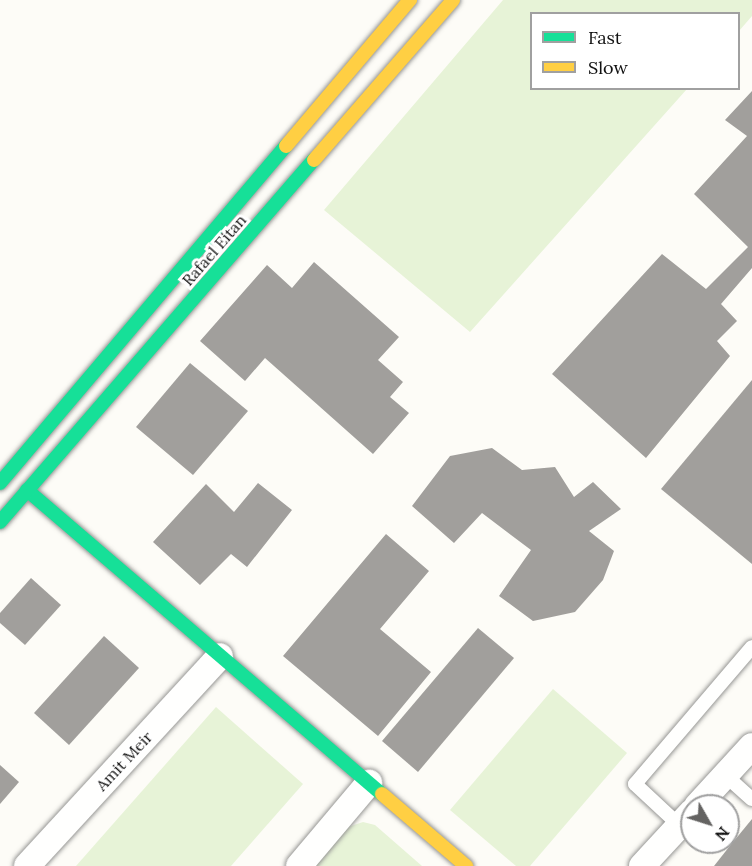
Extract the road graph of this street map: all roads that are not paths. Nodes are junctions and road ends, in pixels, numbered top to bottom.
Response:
1 (410, 0) edge
2 (453, 0) edge
3 (0, 483) edge
4 (27, 490) junction
5 (0, 522) edge
6 (752, 647) edge
7 (220, 656) junction
8 (752, 746) edge
9 (725, 775) junction
10 (369, 783) junction
11 (708, 794) edge
12 (752, 799) edge
13 (680, 815) edge
14 (680, 825) edge
15 (27, 866) edge
16 (299, 866) edge
17 (466, 866) edge
18 (642, 866) edge

1 - 3 main road, Rafael Eitan
2 - 4 main road, Rafael Eitan
4 - 5 main road, Rafael Eitan
4 - 7 main road
6 - 13 lane
7 - 10 main road
7 - 15 street, Amit Meir
8 - 9 street
9 - 11 street
9 - 12 lane
10 - 16 street
10 - 17 main road
14 - 18 street

